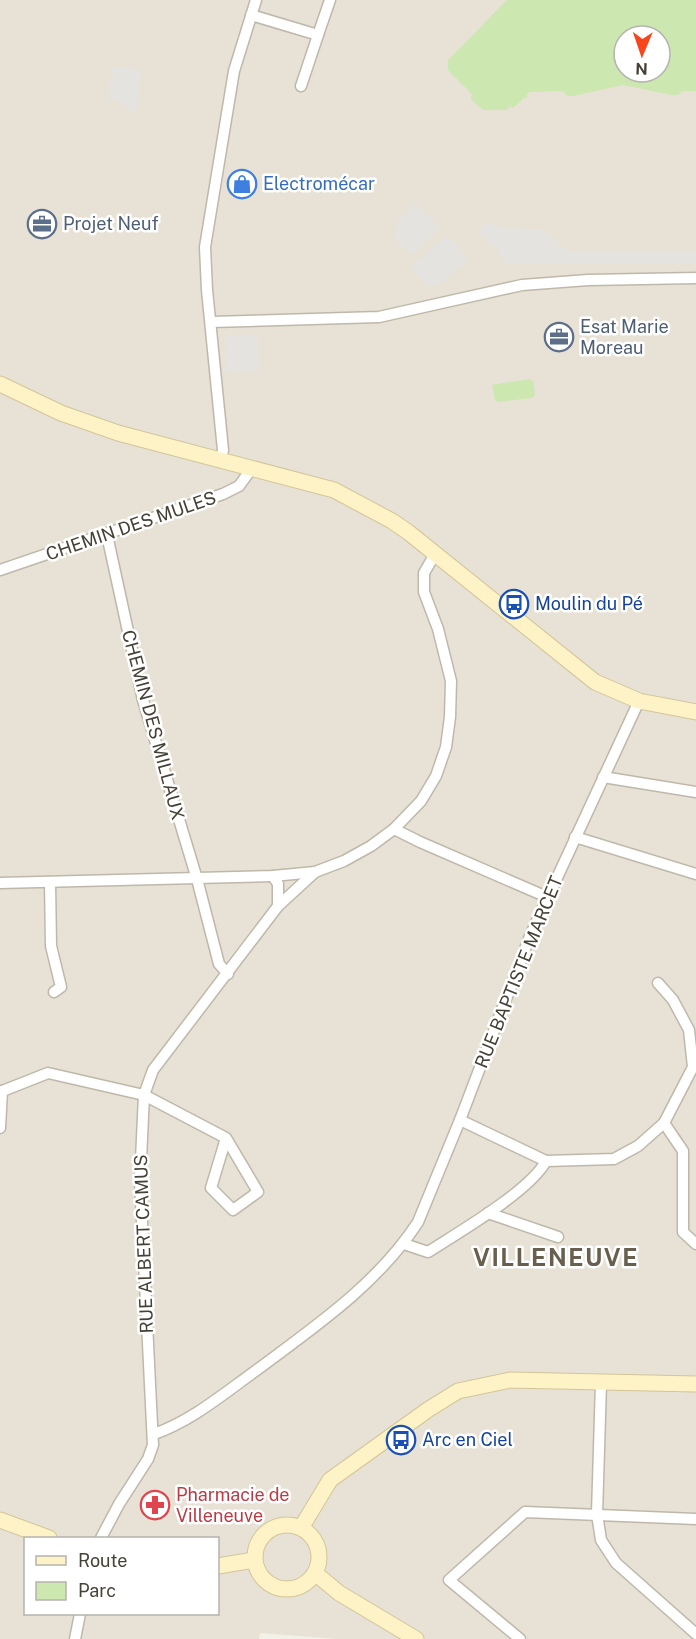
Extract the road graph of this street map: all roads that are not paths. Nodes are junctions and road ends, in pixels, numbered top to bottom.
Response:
1 (256, 0) edge
2 (330, 0) edge
3 (251, 15) junction
4 (318, 35) junction
5 (301, 86) dead end
6 (696, 278) edge
7 (211, 322) junction
8 (0, 384) edge
9 (221, 460) junction
10 (252, 468) junction
11 (107, 535) junction
12 (435, 554) junction
13 (0, 570) edge
14 (639, 701) junction
15 (696, 712) edge
16 (603, 777) junction
17 (696, 792) edge
18 (394, 829) junction
19 (575, 837) junction
20 (315, 872) junction
21 (696, 874) edge
22 (273, 876) junction
23 (197, 879) junction
24 (50, 882) junction
25 (0, 883) edge
26 (547, 897) junction
27 (278, 906) junction
28 (228, 974) junction
29 (658, 983) dead end
30 (54, 992) dead end
31 (694, 1067) edge
32 (1, 1092) edge
33 (144, 1095) junction
34 (460, 1120) junction
35 (664, 1123) junction
36 (0, 1128) edge
37 (226, 1138) junction
38 (546, 1161) junction
39 (488, 1213) junction
40 (558, 1237) dead end
41 (404, 1244) junction
42 (696, 1244) edge
43 (601, 1383) junction
44 (696, 1384) edge
45 (154, 1434) junction
46 (597, 1514) junction
47 (696, 1519) edge
48 (0, 1520) edge
49 (301, 1528) junction
50 (44, 1537) edge
51 (102, 1537) edge
52 (254, 1560) junction
53 (219, 1566) edge
54 (315, 1573) junction
55 (80, 1615) edge
56 (696, 1634) edge
57 (75, 1639) edge
58 (416, 1639) edge
59 (520, 1639) edge

1 - 3 street
2 - 4 street
3 - 4 street
3 - 7 street
4 - 5 street
6 - 7 street
7 - 9 street
8 - 9 street
9 - 10 street
10 - 11 street, CHEMIN DES MULES
10 - 12 street
11 - 13 street, CHEMIN DES MULES
11 - 23 street, CHEMIN DES MILLAUX
12 - 14 street
12 - 18 street, RUE ALBERT CAMUS
14 - 15 street
14 - 16 street, RUE BAPTISTE MARCET
16 - 17 street
16 - 19 street, RUE BAPTISTE MARCET
18 - 20 street, RUE ALBERT CAMUS
18 - 26 street
19 - 21 street
19 - 26 street, RUE BAPTISTE MARCET
20 - 22 street, RUE ALBERT CAMUS
20 - 27 street, RUE ALBERT CAMUS
22 - 23 street, RUE ALBERT CAMUS
22 - 27 street
23 - 24 street, RUE ALBERT CAMUS
23 - 28 street
24 - 25 street, RUE ALBERT CAMUS
24 - 30 street
26 - 34 street, RUE BAPTISTE MARCET
27 - 28 street, RUE ALBERT CAMUS
28 - 33 street, RUE ALBERT CAMUS
29 - 31 street
31 - 35 street
32 - 33 street
32 - 36 street
33 - 37 street
33 - 45 street, RUE ALBERT CAMUS
34 - 38 street
34 - 41 street, RUE BAPTISTE MARCET
35 - 38 street
35 - 42 street
37 - 37 street
38 - 39 street
39 - 40 street
39 - 41 street
41 - 45 street, RUE BAPTISTE MARCET
43 - 44 street
43 - 46 street
43 - 49 street
45 - 51 street
46 - 47 street
46 - 56 street
46 - 59 street
48 - 50 street
49 - 52 street
49 - 54 street
52 - 53 street
52 - 54 street
54 - 58 street
55 - 57 street

